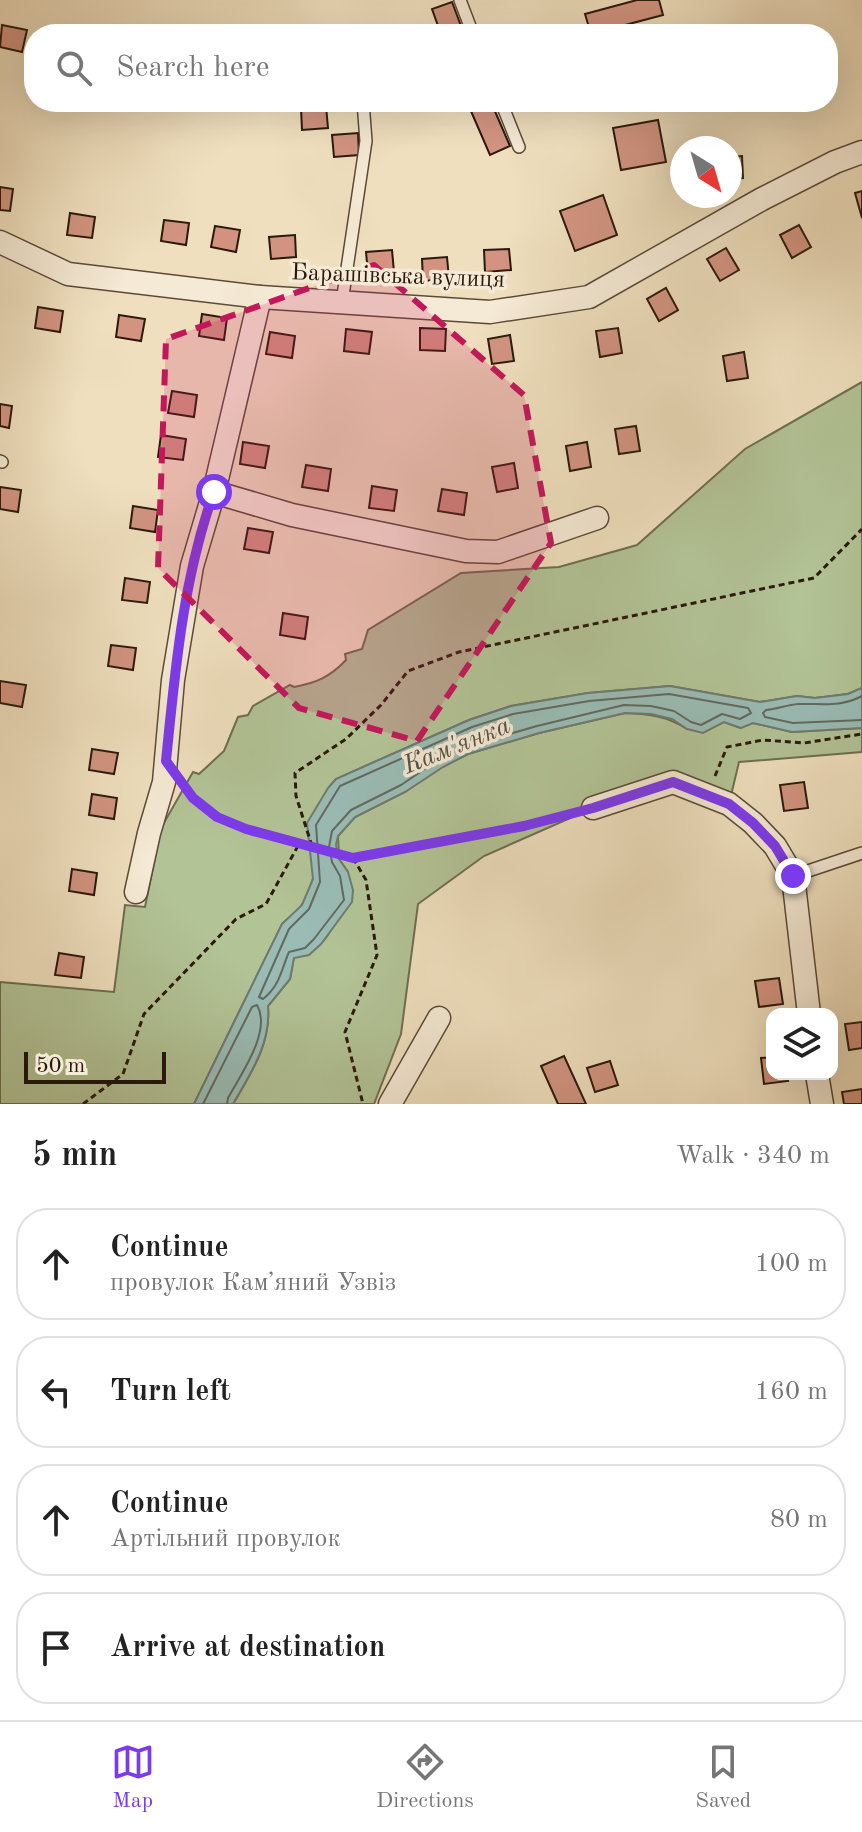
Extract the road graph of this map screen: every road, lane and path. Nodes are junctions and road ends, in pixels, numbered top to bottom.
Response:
1 (460, 0) edge
2 (469, 24) edge
3 (364, 112) edge
4 (505, 112) edge
5 (519, 147) dead end
6 (862, 152) edge
7 (0, 242) edge
8 (260, 297) junction
9 (342, 302) junction
10 (214, 492) junction
11 (597, 518) dead end
12 (862, 529) edge
13 (862, 734) edge
14 (166, 761) junction
15 (708, 796) junction
16 (593, 808) joint
17 (300, 842) junction
18 (312, 846) junction
19 (862, 853) edge
20 (353, 858) junction
21 (793, 876) junction
22 (136, 892) dead end
23 (808, 1008) edge
24 (439, 1018) dead end
25 (818, 1080) edge
26 (83, 1104) edge
27 (363, 1104) edge
28 (390, 1104) edge
29 (822, 1104) edge

1 - 2 lane
3 - 9 lane
4 - 5 lane
6 - 9 street, Барашівська вулиця
7 - 8 street, Барашівська вулиця
8 - 9 street, Барашівська вулиця
8 - 10 street
10 - 11 street
10 - 14 street
12 - 18 path
13 - 15 path
14 - 17 path
14 - 22 street
15 - 16 street
15 - 21 street
16 - 20 path
17 - 18 path
17 - 26 path
18 - 20 path
19 - 21 lane
20 - 27 path
21 - 23 street
24 - 28 street
25 - 29 street

